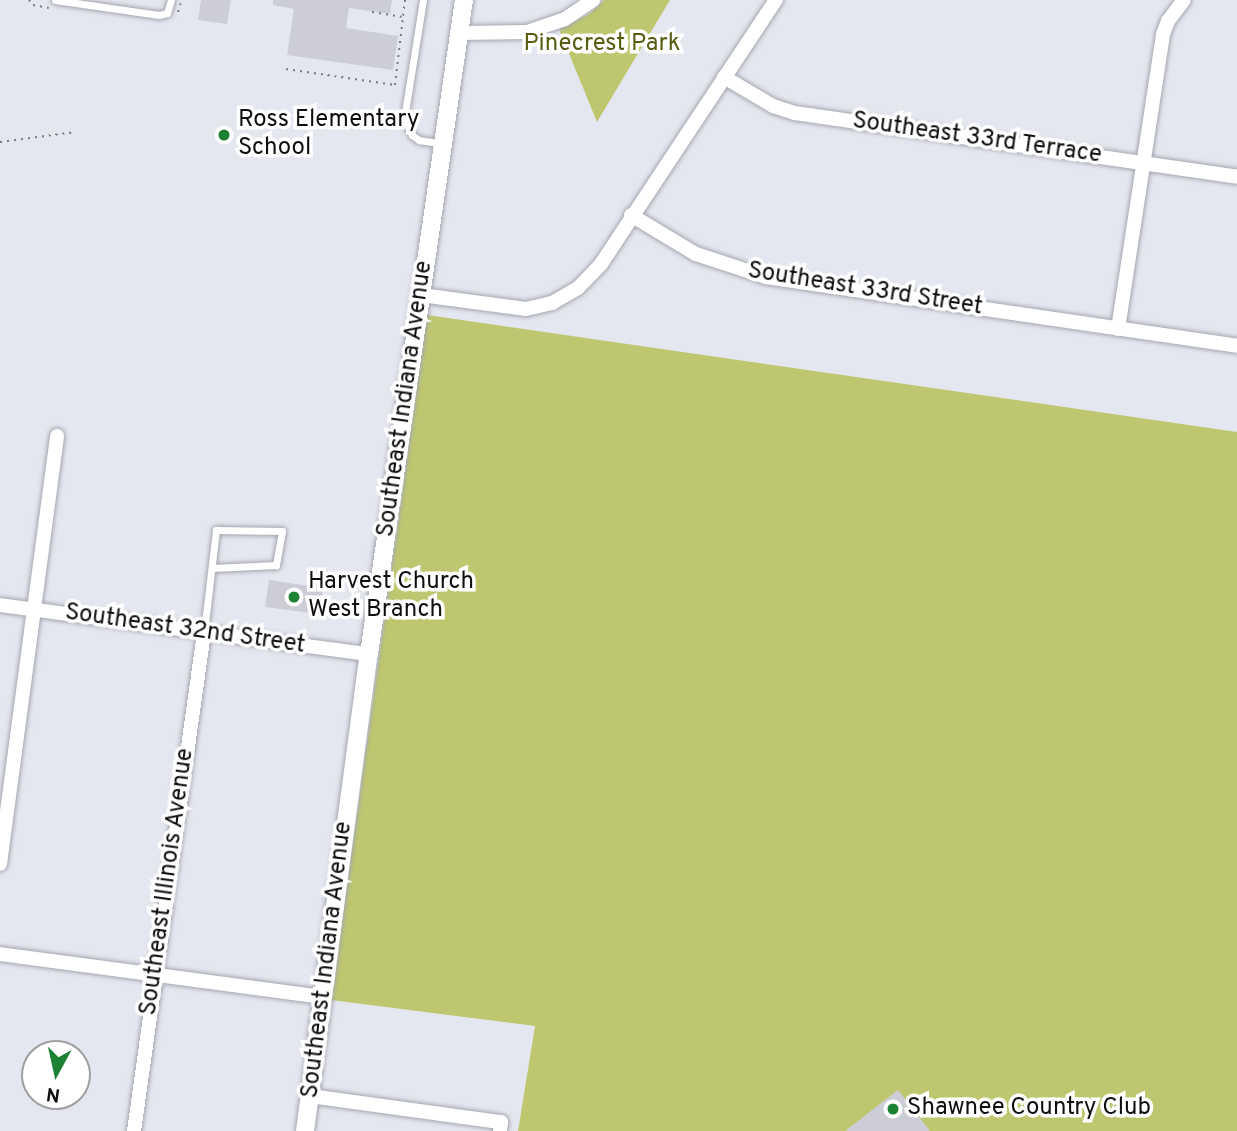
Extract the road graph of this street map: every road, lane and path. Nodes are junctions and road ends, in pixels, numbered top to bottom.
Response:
1 (55, 0) edge
2 (117, 0) edge
3 (171, 0) edge
4 (405, 0) edge
5 (423, 0) edge
6 (464, 0) edge
7 (593, 0) edge
8 (776, 0) edge
9 (1184, 0) edge
10 (115, 9) junction
11 (372, 12) dead end
12 (403, 17) junction
13 (459, 33) junction
14 (286, 69) dead end
15 (724, 77) junction
16 (75, 132) dead end
17 (0, 142) edge
18 (444, 144) junction
19 (1143, 164) junction
20 (1237, 177) edge
21 (631, 215) junction
22 (421, 295) junction
23 (1118, 329) junction
24 (1237, 346) edge
25 (57, 436) dead end
26 (212, 568) junction
27 (0, 605) edge
28 (34, 610) junction
29 (204, 633) junction
30 (369, 654) junction
31 (0, 864) edge
32 (0, 954) edge
33 (155, 976) junction
34 (323, 997) junction
35 (310, 1096) junction
36 (500, 1126) edge
37 (134, 1131) edge
38 (305, 1131) edge

1 - 10 lane
2 - 10 lane
3 - 10 lane
4 - 12 path
5 - 18 lane
6 - 13 street, Southeast Indiana Avenue
7 - 13 street
8 - 15 street
9 - 19 street
11 - 12 path
12 - 14 path
13 - 18 street, Southeast Indiana Avenue
15 - 19 street, Southeast 33rd Terrace
15 - 21 street
16 - 17 path
18 - 22 street, Southeast Indiana Avenue
19 - 20 street, Southeast 33rd Terrace
19 - 23 street
21 - 22 street
21 - 23 street, Southeast 33rd Street
22 - 30 street, Southeast Indiana Avenue
23 - 24 street, Southeast 33rd Street
25 - 28 street
26 - 26 lane
26 - 29 lane
27 - 28 street, Southeast 32nd Street
28 - 29 street, Southeast 32nd Street
28 - 31 street
29 - 30 street, Southeast 32nd Street
29 - 33 street, Southeast Illinois Avenue
30 - 34 street, Southeast Indiana Avenue
32 - 33 street
33 - 34 street
33 - 37 street, Southeast Illinois Avenue
34 - 35 street, Southeast Indiana Avenue
35 - 36 street
35 - 38 street, Southeast Indiana Avenue

